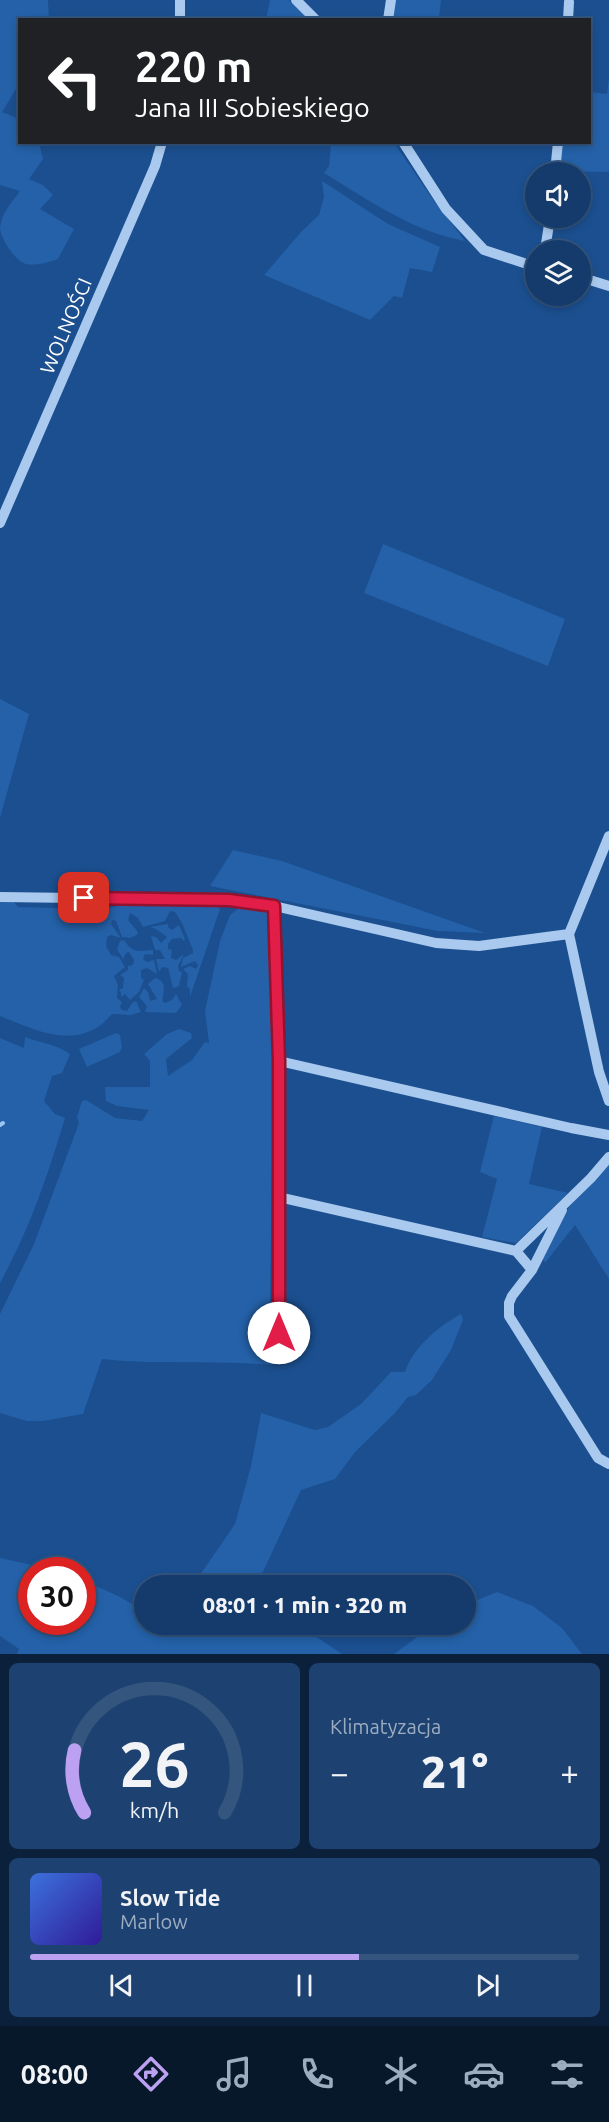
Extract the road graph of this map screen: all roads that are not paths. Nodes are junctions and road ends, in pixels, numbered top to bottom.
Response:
1 (180, 0) edge
2 (296, 0) edge
3 (391, 0) edge
4 (569, 2) dead end
5 (180, 18) edge
6 (314, 18) edge
7 (388, 18) edge
8 (568, 18) edge
9 (161, 144) edge
10 (403, 144) edge
11 (558, 144) edge
12 (556, 162) edge
13 (525, 263) edge
14 (591, 280) edge
15 (609, 286) edge
16 (0, 523) edge
17 (609, 836) edge
18 (0, 897) edge
19 (274, 906) junction
20 (569, 934) junction
21 (279, 1061) junction
22 (609, 1101) edge
23 (609, 1135) edge
24 (609, 1157) edge
25 (279, 1197) junction
26 (566, 1203) junction
27 (516, 1251) junction
28 (532, 1270) junction
29 (279, 1333) dead end
30 (609, 1464) edge

1 - 5 street
2 - 6 street
3 - 7 street
4 - 8 street
9 - 16 street, WOLNOŚCI
10 - 13 street
11 - 12 street
14 - 15 street
17 - 20 street
18 - 19 street
19 - 20 street
19 - 21 street
20 - 22 street
21 - 23 street
21 - 25 street
24 - 26 street
25 - 27 street
25 - 29 street
26 - 27 street
26 - 28 street
27 - 28 street
28 - 30 street

